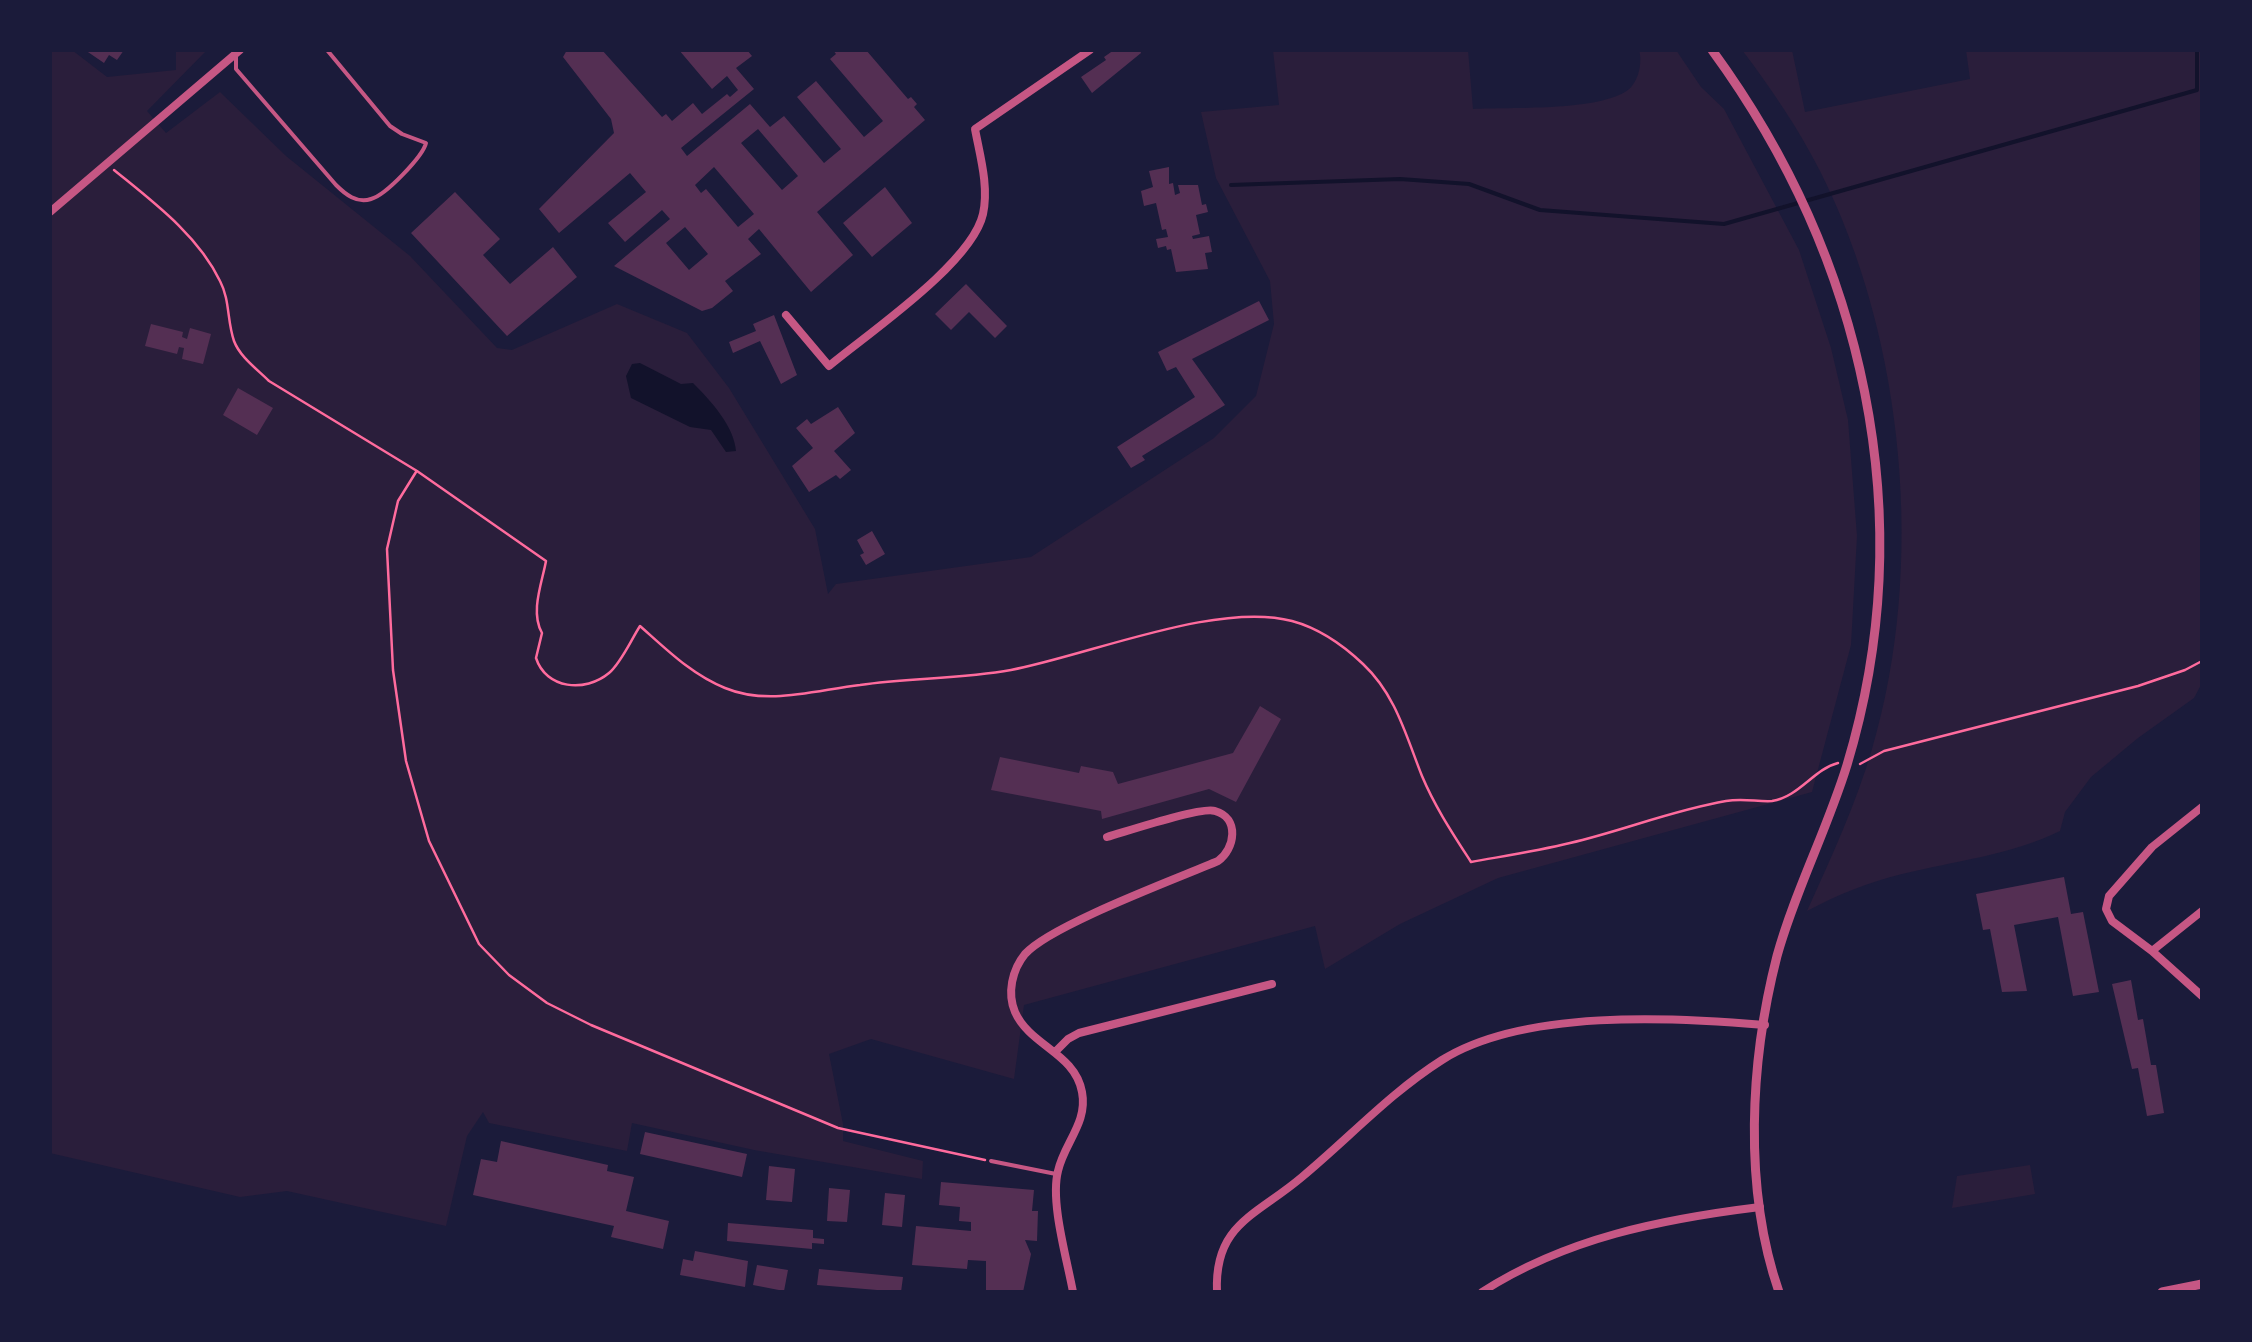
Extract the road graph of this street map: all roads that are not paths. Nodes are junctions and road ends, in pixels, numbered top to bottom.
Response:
1 (327, 50) edge
2 (1090, 50) edge
3 (1712, 50) edge
4 (239, 51) edge
5 (50, 212) edge
6 (786, 315) dead end
7 (2202, 807) edge
8 (1107, 837) dead end
9 (2202, 911) edge
10 (2152, 951) junction
11 (1272, 984) dead end
12 (2202, 995) edge
13 (1765, 1025) junction
14 (1055, 1052) junction
15 (991, 1161) road end
16 (1056, 1174) junction
17 (1760, 1207) junction
18 (2202, 1284) edge
19 (1073, 1292) edge
20 (1217, 1292) edge
21 (1482, 1292) edge
22 (1779, 1292) edge
23 (2162, 1292) edge

1 - 4 lane
2 - 6 street
3 - 13 street
4 - 5 street
7 - 10 street
8 - 14 street
9 - 10 street
10 - 12 street
11 - 14 street
13 - 17 street
13 - 20 street
14 - 16 street
15 - 16 lane
16 - 19 street
17 - 21 street
17 - 22 street
18 - 23 street

